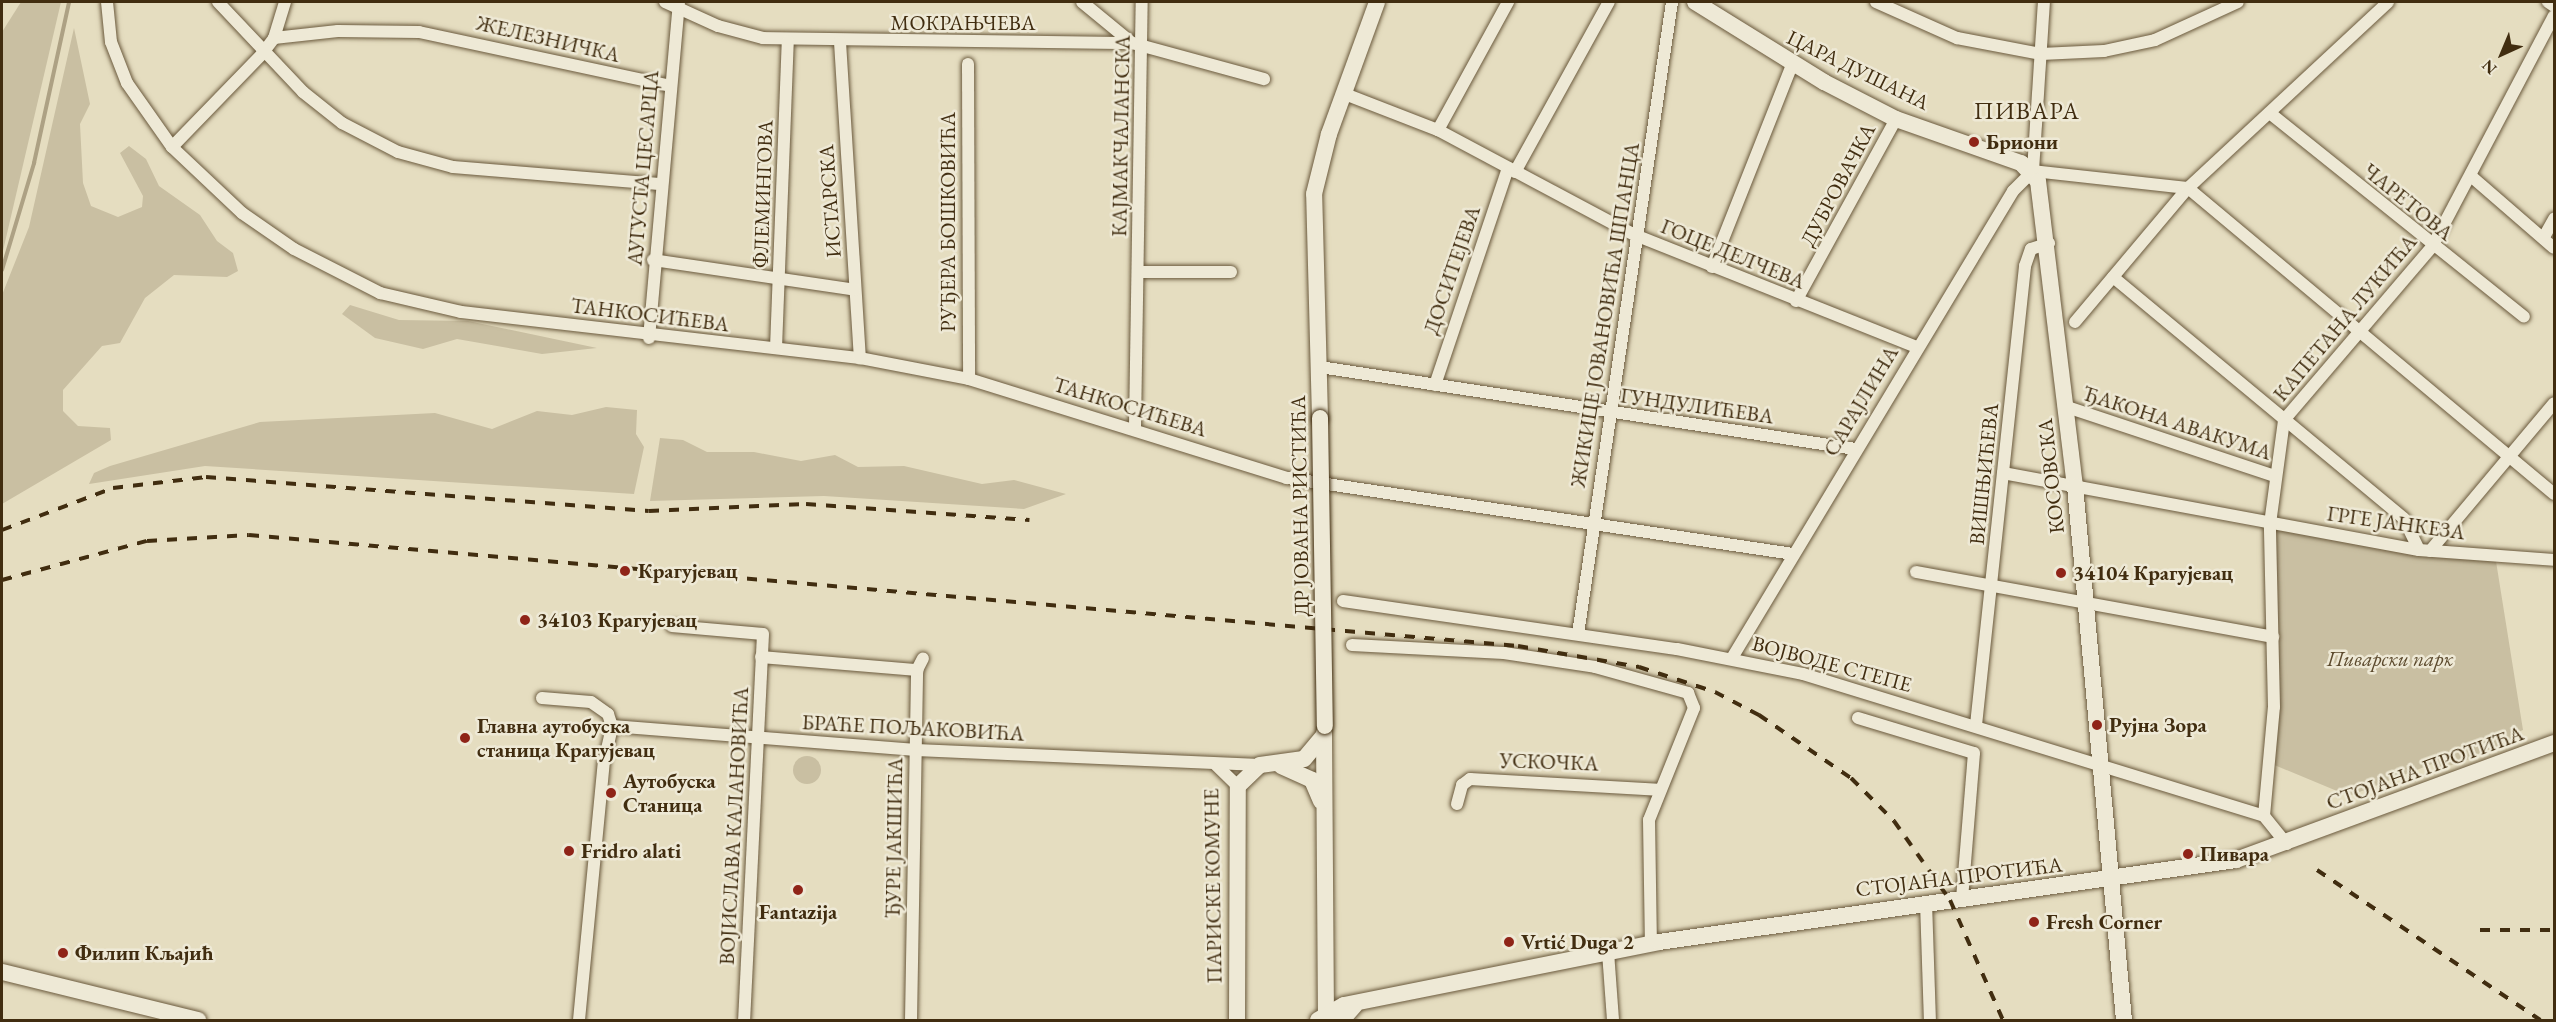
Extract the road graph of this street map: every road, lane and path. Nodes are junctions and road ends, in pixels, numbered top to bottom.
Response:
1 (107, 2) edge
2 (218, 2) edge
3 (285, 2) edge
4 (665, 2) edge
5 (1082, 2) edge
6 (1142, 2) edge
7 (1377, 2) edge
8 (1508, 2) edge
9 (1610, 2) edge
10 (1672, 2) edge
11 (1695, 2) edge
12 (1876, 2) edge
13 (2044, 2) edge
14 (2238, 2) edge
15 (2388, 2) edge
16 (2548, 2) edge
17 (679, 4) edge
18 (2554, 6) edge
19 (2554, 16) edge
20 (274, 38) junction
21 (788, 41) junction
22 (840, 42) junction
23 (1137, 44) junction
24 (262, 54) junction
25 (2041, 54) junction
26 (968, 64) dead end
27 (1792, 65) junction
28 (1264, 79) dead end
29 (670, 86) junction
30 (1346, 94) junction
31 (2271, 114) junction
32 (1896, 119) junction
33 (1438, 130) junction
34 (172, 147) junction
35 (1512, 170) junction
36 (2034, 171) junction
37 (2472, 177) junction
38 (659, 184) junction
39 (2188, 188) junction
40 (2554, 219) edge
41 (1635, 235) junction
42 (2544, 237) junction
43 (2049, 243) junction
44 (2432, 247) junction
45 (2554, 248) edge
46 (653, 260) junction
47 (1712, 267) junction
48 (1138, 272) junction
49 (1231, 272) dead end
50 (2113, 277) junction
51 (780, 280) junction
52 (855, 290) junction
53 (1796, 301) junction
54 (2524, 317) dead end
55 (2075, 322) dead end
56 (2360, 333) junction
57 (649, 338) junction
58 (1916, 347) junction
59 (776, 348) junction
60 (861, 358) junction
61 (1320, 367) junction
62 (969, 379) junction
63 (1434, 385) junction
64 (2554, 403) edge
65 (2067, 407) junction
66 (1608, 413) junction
67 (2284, 420) junction
68 (1135, 427) junction
69 (1855, 449) junction
70 (2509, 457) junction
71 (2003, 473) junction
72 (2274, 476) junction
73 (2075, 486) junction
74 (2554, 494) edge
75 (2270, 524) junction
76 (1592, 526) junction
77 (2424, 551) junction
78 (1793, 554) junction
79 (2554, 560) edge
80 (1916, 572) dead end
81 (1992, 588) junction
82 (1343, 602) dead end
83 (2085, 605) junction
84 (672, 626) dead end
85 (1578, 634) junction
86 (2273, 637) junction
87 (1352, 645) dead end
88 (761, 657) junction
89 (923, 658) dead end
90 (1732, 658) junction
91 (917, 670) junction
92 (542, 698) dead end
93 (1858, 718) dead end
94 (1976, 725) junction
95 (612, 726) junction
96 (1324, 730) junction
97 (758, 738) junction
98 (2554, 743) edge
99 (916, 750) junction
100 (1212, 763) junction
101 (1260, 765) junction
102 (1280, 766) junction
103 (2102, 766) junction
104 (1238, 786) junction
105 (1658, 790) junction
106 (1457, 804) dead end
107 (1324, 813) junction
108 (2264, 816) junction
109 (2287, 844) junction
110 (2113, 881) junction
111 (1962, 899) junction
112 (1926, 902) junction
113 (1651, 943) junction
114 (1608, 952) junction
115 (2, 972) edge
116 (1355, 1005) junction
117 (1324, 1018) edge
118 (198, 1020) edge
119 (579, 1020) edge
120 (744, 1020) edge
121 (911, 1020) edge
122 (1237, 1020) edge
123 (1342, 1020) edge
124 (1613, 1020) edge
125 (1930, 1020) edge
126 (2124, 1020) edge

1 - 34 street, ТАНКОСИЋЕВА
2 - 24 street
3 - 20 street
4 - 17 street, МОКРАЊЧЕВА
5 - 23 street
6 - 23 street, КАЈМАКЧАЛАНСКА
7 - 30 street, ДР ЈОВАНА РИСТИЋА
8 - 33 street
9 - 35 street, ДОСИТЕЈЕВА
10 - 41 street, ЖИКИЦЕ ЈОВАНОВИЋА ШПАНЦА
11 - 27 street, ЦАРА ДУШАНА
12 - 25 street
13 - 25 street, КОСОВСКА
14 - 25 street
15 - 31 street
16 - 18 street
17 - 21 street, МОКРАЊЧЕВА
17 - 29 street, АУГУСТА ЦЕСАРЦА
19 - 37 street, КАПЕТАНА ЛУКИЋА
20 - 24 street
20 - 29 street, ЖЕЛЕЗНИЧКА
21 - 22 street, МОКРАЊЧЕВА
21 - 51 street, ФЛЕМИНГОВА
22 - 23 street, МОКРАЊЧЕВА
22 - 52 street, ИСТАРСКА
23 - 28 street, МОКРАЊЧЕВА
23 - 48 street, КАЈМАКЧАЛАНСКА
24 - 34 street
24 - 38 street
25 - 36 street, КОСОВСКА
26 - 62 street, РУЂЕРА БОШКОВИЋА
27 - 32 street, ЦАРА ДУШАНА
27 - 47 street
29 - 38 street, АУГУСТА ЦЕСАРЦА
30 - 33 street, ГОЦЕ ДЕЛЧЕВА
30 - 61 street, ДР ЈОВАНА РИСТИЋА
31 - 39 street
31 - 44 street, ЧАРЕТОВА
32 - 36 street, ЦАРА ДУШАНА
32 - 53 street, ДУБРОВАЧКА
33 - 35 street, ГОЦЕ ДЕЛЧЕВА
34 - 57 street, ТАНКОСИЋЕВА
35 - 41 street, ГОЦЕ ДЕЛЧЕВА
35 - 63 street, ДОСИТЕЈЕВА
36 - 39 street, ЦАРА ДУШАНА
36 - 43 street, КОСОВСКА
36 - 58 street, САРАЈЛИНА
37 - 42 street
37 - 44 street, КАПЕТАНА ЛУКИЋА
38 - 46 street, АУГУСТА ЦЕСАРЦА
39 - 50 street
39 - 56 street
40 - 42 street
41 - 47 street, ГОЦЕ ДЕЛЧЕВА
41 - 66 street, ЖИКИЦЕ ЈОВАНОВИЋА ШПАНЦА
42 - 45 street
43 - 65 street, КОСОВСКА
43 - 71 street, ВИШЊИЋЕВА
44 - 54 street, ЧАРЕТОВА
44 - 56 street, КАПЕТАНА ЛУКИЋА
46 - 51 street
46 - 57 street, АУГУСТА ЦЕСАРЦА
47 - 53 street, ГОЦЕ ДЕЛЧЕВА
48 - 49 street
48 - 68 street, КАЈМАКЧАЛАНСКА
50 - 55 street
50 - 67 street
51 - 52 street
51 - 59 street, ФЛЕМИНГОВА
52 - 60 street, ИСТАРСКА
53 - 58 street, ГОЦЕ ДЕЛЧЕВА
56 - 67 street, КАПЕТАНА ЛУКИЋА
56 - 70 street
57 - 59 street, ТАНКОСИЋЕВА
58 - 69 street, САРАЈЛИНА
59 - 60 street, ТАНКОСИЋЕВА
60 - 62 street, ТАНКОСИЋЕВА
61 - 63 street, ГУНДУЛИЋЕВА
61 - 96 street, ДР ЈОВАНА РИСТИЋА, bridge
62 - 68 street, ТАНКОСИЋЕВА
63 - 66 street, ГУНДУЛИЋЕВА
64 - 70 street
65 - 72 street, ЂАКОНА АВАКУМА
65 - 73 street, КОСОВСКА
66 - 69 street, ГУНДУЛИЋЕВА
66 - 76 street, ЖИКИЦЕ ЈОВАНОВИЋА ШПАНЦА
67 - 72 street, КАПЕТАНА ЛУКИЋА
67 - 77 street
68 - 76 street, ТАНКОСИЋЕВА
69 - 78 street, САРАЈЛИНА
70 - 74 street
70 - 77 street
71 - 73 street, ГРГЕ ЈАНКЕЗА
71 - 81 street, ВИШЊИЋЕВА
72 - 75 street, КАПЕТАНА ЛУКИЋА
73 - 75 street, ГРГЕ ЈАНКЕЗА
73 - 83 street, КОСОВСКА
75 - 77 street, ГРГЕ ЈАНКЕЗА
75 - 86 street, КАПЕТАНА ЛУКИЋА
76 - 78 street, ТАНКОСИЋЕВА
76 - 85 street, ЖИКИЦЕ ЈОВАНОВИЋА ШПАНЦА
77 - 79 street, ГРГЕ ЈАНКЕЗА
78 - 90 street, САРАЈЛИНА
80 - 81 street
81 - 83 street
81 - 94 street, ВИШЊИЋЕВА
82 - 85 street, ВОЈВОДЕ СТЕПЕ
83 - 86 street
83 - 103 street, КОСОВСКА
84 - 88 street, ВОЈИСЛАВА КАЛАНОВИЋА
85 - 90 street, ВОЈВОДЕ СТЕПЕ
86 - 108 street, КАПЕТАНА ЛУКИЋА
87 - 105 street
88 - 91 street
88 - 97 street, ВОЈИСЛАВА КАЛАНОВИЋА
89 - 91 street, ЂУРЕ ЈАКШИЋА
90 - 94 street, ВОЈВОДЕ СТЕПЕ
91 - 99 street, ЂУРЕ ЈАКШИЋА
92 - 95 street
93 - 111 street
94 - 103 street, ВОЈВОДЕ СТЕПЕ
95 - 97 street, БРАЋЕ ПОЉАКОВИЋА
95 - 119 street
96 - 102 street
96 - 107 street, ДР ЈОВАНА РИСТИЋА
97 - 99 street, БРАЋЕ ПОЉАКОВИЋА
97 - 120 street, ВОЈИСЛАВА КАЛАНОВИЋА
98 - 109 street, СТОЈАНА ПРОТИЋА
99 - 100 street, БРАЋЕ ПОЉАКОВИЋА
99 - 121 street, ЂУРЕ ЈАКШИЋА
100 - 101 street, БРАЋЕ ПОЉАКОВИЋА
100 - 104 street, ПАРИСКЕ КОМУНЕ
101 - 102 street
101 - 104 street
102 - 107 street
103 - 108 street, ВОЈВОДЕ СТЕПЕ
103 - 110 street, КОСОВСКА
104 - 122 street, ПАРИСКЕ КОМУНЕ
105 - 106 street, УСКОЧКА
105 - 113 street
107 - 117 street, ДР ЈОВАНА РИСТИЋА
108 - 109 street
109 - 110 street, СТОЈАНА ПРОТИЋА
110 - 111 street, СТОЈАНА ПРОТИЋА
110 - 126 street, КОСОВСКА
111 - 112 street, СТОЈАНА ПРОТИЋА
112 - 113 street, СТОЈАНА ПРОТИЋА
112 - 125 street
113 - 114 street, СТОЈАНА ПРОТИЋА
114 - 116 street, СТОЈАНА ПРОТИЋА
114 - 124 street
115 - 118 street
116 - 117 street, СТОЈАНА ПРОТИЋА
116 - 123 street

